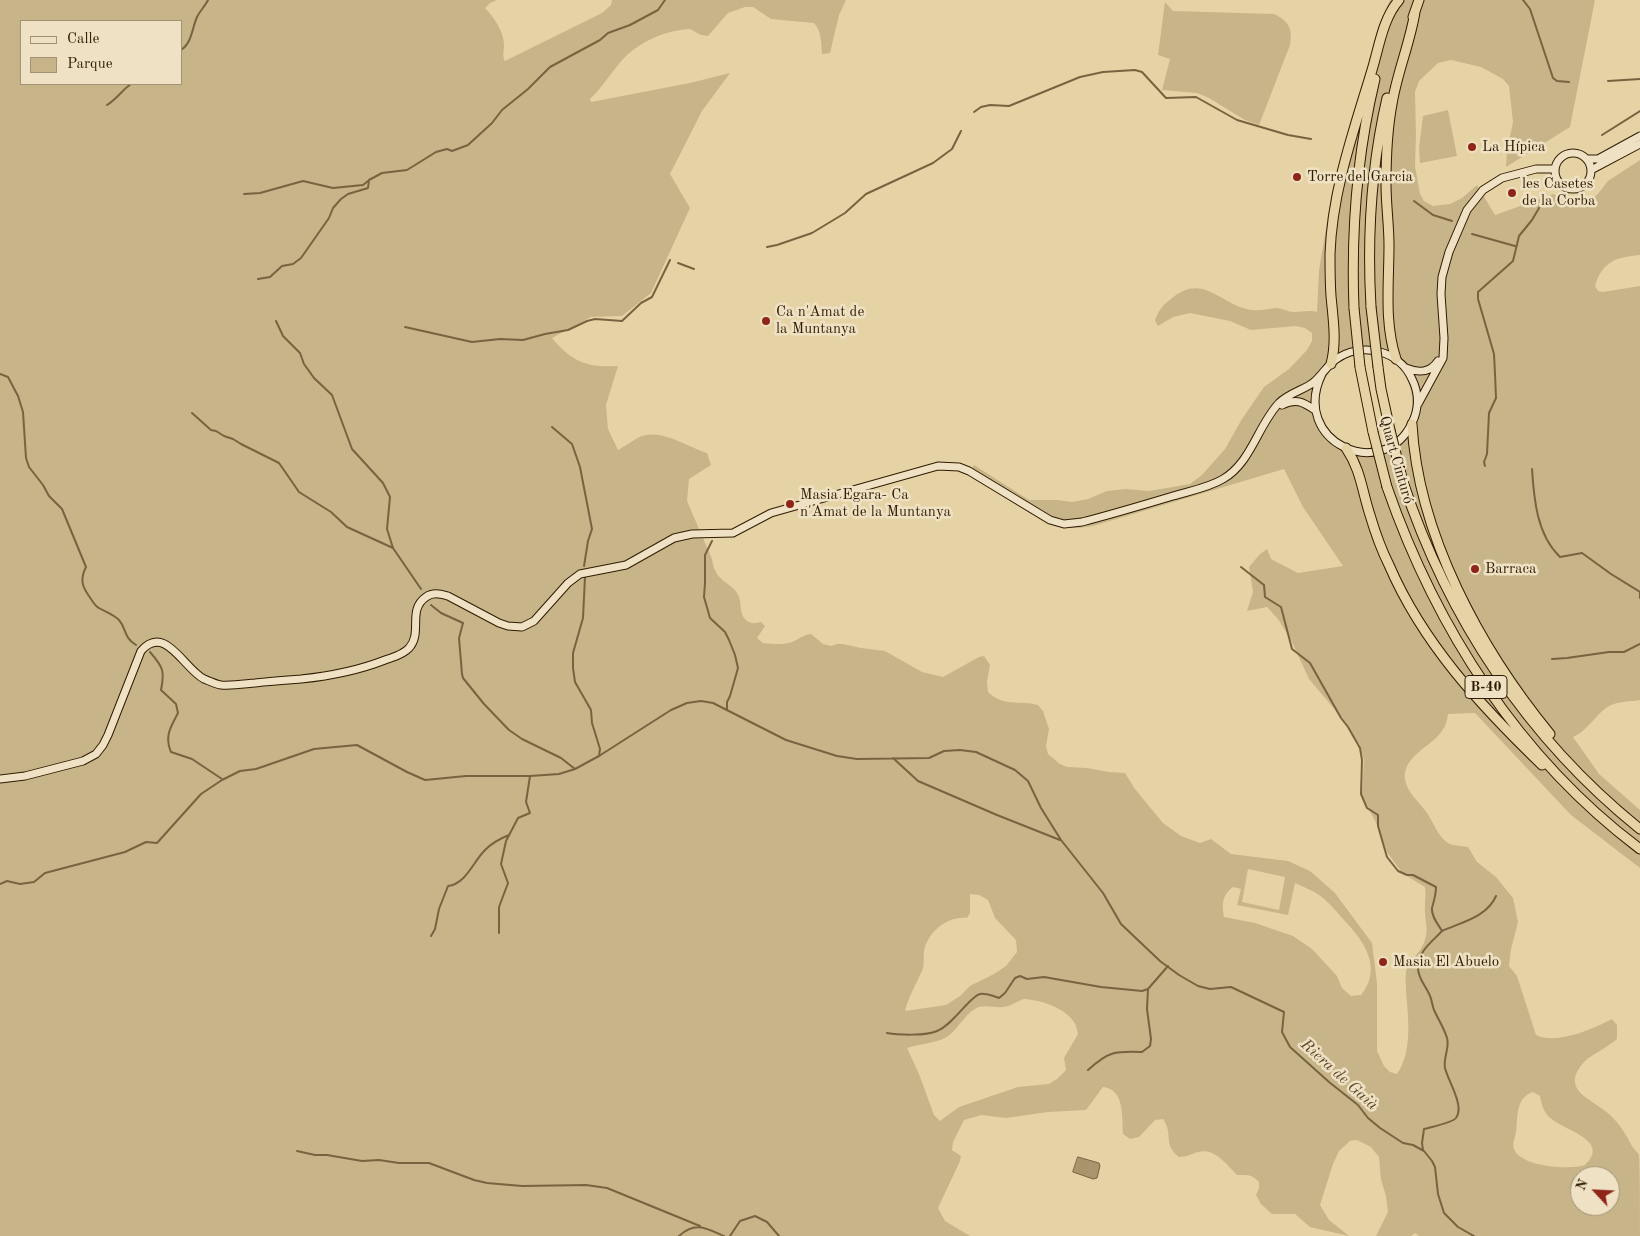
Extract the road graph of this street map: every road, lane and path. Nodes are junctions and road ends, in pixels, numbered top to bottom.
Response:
1 (1399, 0) edge
2 (1419, 0) edge
3 (1372, 78) junction
4 (1394, 83) junction
5 (1640, 136) edge
6 (1640, 144) edge
7 (1587, 159) junction
8 (1554, 169) junction
9 (1591, 170) junction
10 (1443, 349) junction
11 (1396, 359) junction
12 (1331, 364) junction
13 (1404, 366) junction
14 (1322, 374) junction
15 (1417, 407) junction
16 (1315, 410) junction
17 (1272, 413) junction
18 (1412, 424) junction
19 (1346, 448) junction
20 (1579, 774) junction
21 (0, 779) edge
22 (1568, 785) junction
23 (1640, 829) edge
24 (1640, 849) edge

1 - 3 highway, Quart Cinturó / B-40
2 - 4 highway, Quart Cinturó / B-40
3 - 12 highway
3 - 22 highway, Quart Cinturó / B-40, bridge
4 - 11 highway
4 - 20 highway, Quart Cinturó / B-40, bridge
5 - 7 street
6 - 9 street
7 - 8 street
7 - 9 street
8 - 9 street
8 - 10 street
10 - 13 street
10 - 15 street
11 - 12 street
11 - 13 street
12 - 14 street
13 - 15 street
14 - 16 street
14 - 17 street
15 - 18 street
16 - 17 street
16 - 19 street
17 - 21 street
18 - 19 street
18 - 20 highway
19 - 22 highway
20 - 23 highway, Quart Cinturó / B-40
22 - 24 highway, Quart Cinturó / B-40

